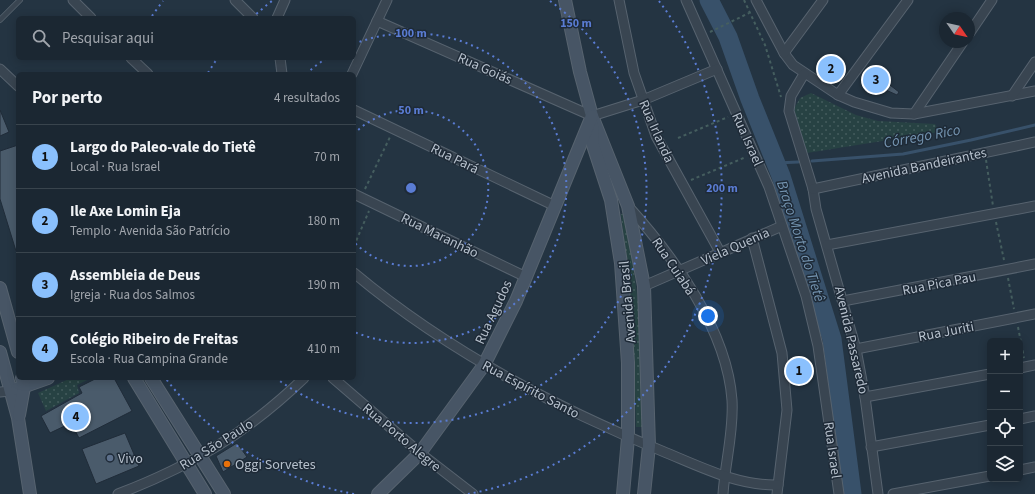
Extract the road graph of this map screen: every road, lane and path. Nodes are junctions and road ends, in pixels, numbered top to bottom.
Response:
1 (20, 0) edge
2 (74, 0) edge
3 (235, 0) edge
4 (285, 0) edge
5 (387, 0) edge
6 (565, 0) edge
7 (619, 0) edge
8 (686, 0) edge
9 (823, 0) edge
10 (908, 0) edge
11 (992, 0) edge
12 (758, 4) edge
13 (89, 16) edge
14 (251, 16) edge
15 (278, 16) edge
16 (0, 20) edge
17 (377, 21) junction
18 (975, 25) edge
19 (707, 33) dead end
20 (959, 48) edge
21 (784, 53) junction
22 (134, 60) edge
23 (280, 60) edge
24 (1035, 62) edge
25 (0, 68) edge
26 (717, 69) junction
27 (146, 72) edge
28 (282, 72) edge
29 (353, 72) edge
30 (804, 74) junction
31 (16, 84) edge
32 (1035, 91) edge
33 (838, 95) junction
34 (1012, 96) junction
35 (642, 100) junction
36 (356, 111) edge
37 (737, 113) junction
38 (914, 114) junction
39 (592, 116) junction
40 (394, 129) junction
41 (678, 138) dead end
42 (1035, 142) edge
43 (578, 153) junction
44 (755, 154) junction
45 (597, 158) junction
46 (681, 184) junction
47 (813, 189) junction
48 (358, 196) edge
49 (373, 203) junction
50 (555, 206) junction
51 (628, 206) junction
52 (1035, 206) edge
53 (782, 226) junction
54 (752, 238) junction
55 (356, 241) edge
56 (827, 245) junction
57 (720, 252) junction
58 (1035, 264) edge
59 (678, 272) junction
60 (356, 275) edge
61 (526, 277) junction
62 (644, 286) junction
63 (0, 288) edge
64 (843, 301) junction
65 (1035, 314) edge
66 (16, 345) edge
67 (856, 349) junction
68 (0, 352) edge
69 (484, 365) junction
70 (1035, 365) edge
71 (1023, 367) edge
72 (987, 375) edge
73 (16, 377) edge
74 (38, 380) edge
75 (135, 380) edge
76 (152, 380) edge
77 (302, 380) edge
78 (335, 380) edge
79 (23, 383) edge
80 (4, 387) edge
81 (865, 397) junction
82 (1035, 416) edge
83 (18, 418) junction
84 (1023, 418) edge
85 (987, 426) edge
86 (628, 438) junction
87 (649, 446) junction
88 (871, 447) junction
89 (420, 453) junction
90 (201, 457) junction
91 (187, 465) junction
92 (1035, 467) edge
93 (1023, 469) edge
94 (724, 477) junction
95 (987, 477) edge
96 (775, 488) edge
97 (30, 494) edge
98 (118, 494) edge
99 (205, 494) edge
100 (224, 494) edge
101 (378, 494) edge
102 (473, 494) edge
103 (623, 494) edge
104 (644, 494) edge
105 (723, 494) edge
106 (839, 494) edge
107 (878, 494) edge
108 (893, 494) edge

1 - 16 lane
2 - 13 street
3 - 14 street
4 - 15 street
5 - 17 street
6 - 39 street, Avenida Brasil
7 - 35 street, Rua Irlanda
8 - 26 street, Rua Israel
9 - 21 street
10 - 33 street
11 - 18 street
12 - 19 path
12 - 21 street
17 - 29 street
17 - 39 street, Rua Goiás
20 - 38 street
21 - 30 street
22 - 27 street
23 - 28 street
24 - 34 street
25 - 31 street
26 - 35 street
26 - 37 street, Rua Israel
30 - 33 street
30 - 47 street, Avenida Passaredo
32 - 34 street
33 - 38 street
34 - 38 street
35 - 39 street
35 - 46 street, Rua Irlanda
36 - 40 street, Rua Pará
37 - 41 path
37 - 44 street, Rua Israel
39 - 43 street, Rua Agudos
39 - 45 street, Avenida Brasil
39 - 51 street, Avenida Brasil
40 - 48 path
40 - 50 street, Rua Pará
42 - 47 street, Avenida Bandeirantes
43 - 45 street
43 - 50 street, Rua Agudos
44 - 46 path
44 - 53 street, Rua Israel
45 - 86 street, Avenida Brasil
46 - 57 street, Rua Irlanda
47 - 56 street, Avenida Passaredo
48 - 49 street, Rua Maranhão
49 - 55 path
49 - 61 street, Rua Maranhão
50 - 61 street, Rua Agudos
51 - 59 street, Rua Cuiabá
51 - 62 street, Avenida Brasil
52 - 56 street
53 - 54 street, Viela Quenia
53 - 106 street, Rua Israel
54 - 57 street, Viela Quenia
54 - 96 street
56 - 64 street, Avenida Passaredo
57 - 59 street, Viela Quenia
58 - 64 street, Rua Pica Pau
59 - 62 street, Viela Quenia
59 - 94 street, Rua Cuiabá
60 - 69 street, Rua Espírito Santo
61 - 69 street, Rua Agudos
62 - 87 street, Avenida Brasil
63 - 66 street
64 - 67 street, Avenida Passaredo
65 - 67 street, Rua Juriti
67 - 81 street, Avenida Passaredo
68 - 80 street
69 - 86 street, Rua Espírito Santo
69 - 89 street, Rua Agudos
70 - 71 street
72 - 81 street
73 - 80 street
74 - 79 street
75 - 91 street
76 - 90 street
77 - 90 street, Rua São Paulo
78 - 89 street, Rua Porto Alegre
79 - 80 street
79 - 83 street
80 - 83 street
81 - 88 street, Avenida Passaredo
82 - 84 street
83 - 97 street
85 - 88 street
86 - 87 street, Rua Espírito Santo
86 - 103 street, Avenida Brasil
87 - 94 street, Rua Espírito Santo
87 - 104 street, Avenida Brasil
88 - 107 street, Avenida Passaredo
89 - 101 street, Rua Agudos
89 - 102 street, Rua Porto Alegre
90 - 91 street, Rua São Paulo
90 - 100 street
91 - 98 street, Rua São Paulo
91 - 99 street
92 - 93 street
94 - 96 street, Rua Espírito Santo
94 - 105 street, Rua Cuiabá
95 - 108 street

